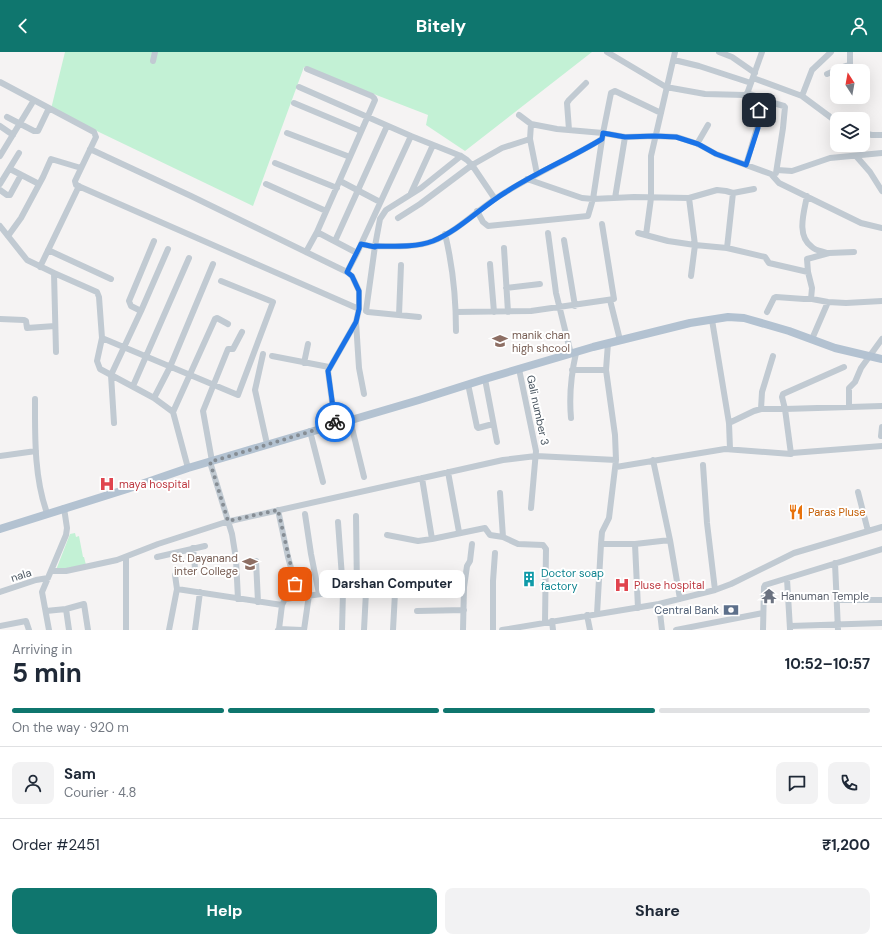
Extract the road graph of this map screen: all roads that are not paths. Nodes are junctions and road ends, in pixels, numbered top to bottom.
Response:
1 (155, 52) edge
2 (607, 52) edge
3 (675, 52) edge
4 (719, 52) edge
5 (762, 52) edge
6 (831, 52) edge
7 (850, 52) edge
8 (674, 60) junction
9 (153, 61) dead end
10 (850, 64) edge
11 (307, 69) dead end
12 (830, 73) edge
13 (827, 74) dead end
14 (753, 78) junction
15 (0, 82) edge
16 (586, 83) dead end
17 (299, 87) dead end
18 (666, 87) junction
19 (747, 93) junction
20 (802, 96) junction
21 (34, 100) junction
22 (763, 100) junction
23 (294, 103) dead end
24 (49, 108) junction
25 (661, 113) junction
26 (519, 115) dead end
27 (367, 116) junction
28 (7, 117) dead end
29 (830, 117) edge
30 (20, 124) junction
31 (531, 124) junction
32 (708, 125) dead end
33 (0, 126) edge
34 (387, 126) junction
35 (569, 130) junction
36 (361, 131) junction
37 (286, 133) dead end
38 (13, 135) junction
39 (870, 135) edge
40 (882, 135) edge
41 (411, 136) junction
42 (602, 136) junction
43 (655, 136) junction
44 (625, 137) junction
45 (530, 139) junction
46 (697, 144) junction
47 (433, 145) junction
48 (90, 150) junction
49 (19, 153) dead end
50 (882, 153) edge
51 (0, 156) edge
52 (461, 156) junction
53 (856, 156) junction
54 (350, 157) junction
55 (275, 163) dead end
56 (472, 165) junction
57 (746, 165) junction
58 (81, 168) junction
59 (10, 169) junction
60 (777, 170) junction
61 (21, 174) junction
62 (537, 174) junction
63 (527, 179) junction
64 (775, 179) junction
65 (340, 181) junction
66 (0, 184) edge
67 (39, 184) junction
68 (266, 184) dead end
69 (79, 186) junction
70 (337, 188) junction
71 (358, 189) junction
72 (754, 189) dead end
73 (0, 190) edge
74 (882, 191) edge
75 (733, 193) junction
76 (411, 194) junction
77 (807, 196) junction
78 (616, 198) junction
79 (651, 198) junction
80 (689, 198) junction
81 (495, 199) junction
82 (593, 200) junction
83 (380, 202) junction
84 (326, 211) junction
85 (478, 212) junction
86 (398, 218) dead end
87 (602, 224) dead end
88 (0, 226) edge
89 (882, 228) edge
90 (318, 232) junction
91 (548, 233) dead end
92 (445, 234) junction
93 (638, 234) dead end
94 (4, 235) edge
95 (646, 235) junction
96 (564, 240) dead end
97 (154, 241) dead end
98 (335, 241) junction
99 (361, 244) junction
100 (695, 246) junction
101 (375, 247) junction
102 (504, 248) dead end
103 (727, 248) junction
104 (168, 249) dead end
105 (48, 250) junction
106 (306, 252) junction
107 (854, 252) dead end
108 (357, 253) junction
109 (829, 253) junction
110 (189, 258) dead end
111 (213, 264) dead end
112 (490, 264) dead end
113 (401, 265) dead end
114 (40, 267) junction
115 (347, 272) junction
116 (808, 272) junction
117 (54, 273) junction
118 (691, 276) dead end
119 (111, 279) dead end
120 (221, 281) dead end
121 (540, 284) dead end
122 (506, 288) junction
123 (811, 299) junction
124 (610, 300) junction
125 (882, 301) edge
126 (828, 302) junction
127 (575, 306) junction
128 (558, 308) junction
129 (359, 309) junction
130 (142, 311) junction
131 (456, 312) junction
132 (494, 312) junction
133 (508, 312) junction
134 (767, 312) dead end
135 (399, 315) junction
136 (419, 317) dead end
137 (0, 320) edge
138 (712, 320) junction
139 (356, 322) junction
140 (228, 324) dead end
141 (55, 326) junction
142 (456, 331) dead end
143 (242, 332) dead end
144 (102, 338) junction
145 (812, 339) junction
146 (620, 340) junction
147 (882, 340) edge
148 (608, 343) junction
149 (308, 344) dead end
150 (124, 348) junction
151 (56, 352) dead end
152 (263, 354) dead end
153 (574, 354) junction
154 (272, 356) dead end
155 (773, 356) dead end
156 (146, 357) junction
157 (869, 357) junction
158 (882, 359) edge
159 (304, 363) junction
160 (170, 367) junction
161 (329, 367) junction
162 (844, 367) dead end
163 (519, 369) junction
164 (572, 370) junction
165 (606, 370) junction
166 (111, 375) junction
167 (190, 375) junction
168 (484, 379) junction
169 (468, 384) junction
170 (213, 385) junction
171 (134, 386) junction
172 (364, 394) dead end
173 (35, 398) dead end
174 (154, 398) junction
175 (882, 406) edge
176 (849, 407) junction
177 (761, 409) junction
178 (785, 409) junction
179 (173, 412) junction
180 (571, 418) dead end
181 (350, 420) junction
182 (114, 423) dead end
183 (729, 423) junction
184 (335, 424) junction
185 (493, 424) junction
186 (882, 427) edge
187 (310, 432) junction
188 (881, 436) edge
189 (497, 442) dead end
190 (267, 444) junction
191 (730, 445) junction
192 (882, 446) edge
193 (36, 451) junction
194 (791, 451) junction
195 (0, 456) edge
196 (536, 459) junction
197 (653, 460) junction
198 (211, 461) junction
199 (616, 463) junction
200 (703, 465) dead end
201 (188, 468) junction
202 (448, 472) junction
203 (364, 477) dead end
204 (422, 478) junction
205 (323, 482) dead end
206 (858, 492) dead end
207 (500, 493) dead end
208 (64, 508) junction
209 (530, 508) dead end
210 (278, 510) junction
211 (47, 513) junction
212 (305, 514) dead end
213 (356, 516) dead end
214 (338, 522) dead end
215 (229, 525) junction
216 (882, 527) edge
217 (0, 529) edge
218 (868, 531) junction
219 (459, 532) junction
220 (387, 536) dead end
221 (503, 538) junction
222 (432, 539) junction
223 (670, 540) junction
224 (472, 544) dead end
225 (602, 544) junction
226 (635, 544) junction
227 (205, 546) dead end
228 (193, 548) junction
229 (882, 548) edge
230 (495, 553) dead end
231 (126, 557) junction
232 (157, 557) dead end
233 (256, 561) dead end
234 (835, 563) junction
235 (50, 576) junction
236 (787, 579) junction
237 (285, 586) dead end
238 (177, 589) junction
239 (715, 590) junction
240 (343, 591) junction
241 (357, 591) junction
242 (0, 592) edge
243 (200, 592) junction
244 (366, 592) junction
245 (395, 592) junction
246 (319, 594) junction
247 (426, 594) dead end
248 (309, 595) junction
249 (299, 597) junction
250 (238, 599) junction
251 (285, 599) junction
252 (680, 599) junction
253 (838, 600) junction
254 (882, 600) edge
255 (258, 602) junction
256 (658, 604) junction
257 (282, 605) junction
258 (638, 608) junction
259 (66, 609) junction
260 (464, 610) junction
261 (46, 611) junction
262 (417, 611) dead end
263 (763, 613) junction
264 (597, 614) junction
265 (587, 615) junction
266 (549, 622) junction
267 (882, 623) edge
268 (0, 626) edge
269 (838, 627) edge
270 (874, 627) edge
271 (523, 628) edge
272 (790, 628) edge
273 (279, 629) edge
274 (29, 630) edge
275 (50, 630) edge
276 (69, 630) edge
277 (88, 630) edge
278 (126, 630) edge
279 (169, 630) edge
280 (195, 630) edge
281 (303, 630) edge
282 (342, 630) edge
283 (364, 630) edge
284 (393, 630) edge
285 (463, 630) edge
286 (493, 630) edge
287 (502, 630) edge
288 (553, 630) edge
289 (590, 630) edge
290 (662, 630) edge
291 (676, 630) edge
292 (763, 630) edge

1 - 9 street
2 - 18 street
3 - 8 street
4 - 14 street
5 - 14 street
6 - 20 street
7 - 10 street
8 - 14 street
8 - 18 street
11 - 27 street
12 - 13 street
14 - 19 street
14 - 20 street
15 - 21 street
16 - 35 street
17 - 27 street
18 - 19 street
18 - 25 street
19 - 22 street
20 - 29 street
21 - 24 street
21 - 30 street
22 - 57 street
22 - 60 street
23 - 36 street
24 - 30 street
24 - 48 street
25 - 42 street
25 - 43 street
26 - 31 street
27 - 34 street
27 - 36 street
28 - 30 street
30 - 38 street
31 - 35 street
31 - 45 street
32 - 46 street
33 - 38 street
34 - 41 street
34 - 71 street
35 - 42 street
36 - 54 street
37 - 54 street
38 - 51 street
39 - 40 street
41 - 47 street
41 - 83 street
42 - 44 street
42 - 62 street
42 - 82 street
43 - 44 street
43 - 46 street
43 - 79 street
44 - 78 street
45 - 56 street
45 - 62 street
46 - 57 street
47 - 52 street
47 - 76 street
48 - 58 street
48 - 106 street
49 - 59 street
50 - 53 street
52 - 56 street
52 - 76 street
53 - 60 street
53 - 74 street
54 - 65 street
55 - 70 street
56 - 81 street
56 - 86 street
57 - 64 street
58 - 67 street
58 - 69 street
59 - 61 street
59 - 66 street
60 - 64 street
61 - 67 street
61 - 73 street
62 - 63 street
63 - 81 street
63 - 82 street
64 - 77 street
65 - 70 street
65 - 71 street
67 - 94 street
68 - 84 street
69 - 105 street
69 - 129 street
70 - 84 street
71 - 83 street
71 - 98 street
72 - 75 street
75 - 80 street
75 - 103 street
76 - 101 street
77 - 89 street
77 - 109 street
78 - 79 street
78 - 82 street
79 - 80 street
79 - 95 street
80 - 100 street
81 - 85 street
82 - 85 street
83 - 99 street
84 - 90 street
85 - 92 street
87 - 124 street
88 - 94 street
90 - 98 street
90 - 106 street
91 - 128 street
92 - 101 street
92 - 131 street
93 - 95 street
94 - 114 street
95 - 100 street
96 - 127 street
97 - 130 street
98 - 108 street
99 - 101 street
99 - 108 street
100 - 103 street
100 - 118 street
101 - 135 street
102 - 122 street
103 - 116 street
104 - 130 street
105 - 114 street
105 - 119 street
106 - 115 street
107 - 109 street
108 - 115 street
109 - 116 street
110 - 156 street
111 - 160 street
112 - 132 street
113 - 135 street
114 - 117 street
115 - 129 street
116 - 123 street
117 - 141 street
117 - 144 street
120 - 170 street
121 - 122 street
122 - 133 street
123 - 126 street
123 - 134 street
124 - 127 street
124 - 146 street
125 - 126 street
126 - 145 street
127 - 128 street
128 - 133 street
128 - 153 street
129 - 139 street
130 - 150 street
131 - 132 street
131 - 142 street
132 - 133 street
135 - 136 street
137 - 141 street
138 - 145 main road
138 - 146 main road
138 - 183 street
139 - 161 street
139 - 172 street
140 - 167 street
141 - 151 street
143 - 170 street
144 - 150 street
144 - 166 street
145 - 157 main road
146 - 148 main road
147 - 157 street
148 - 153 main road
148 - 165 street
149 - 159 street
150 - 156 street
150 - 166 street
152 - 190 street
153 - 163 main road
153 - 164 street
154 - 159 street
155 - 177 street
156 - 160 street
156 - 171 street
157 - 158 main road
157 - 176 street
159 - 161 street
160 - 167 street
160 - 174 street
161 - 184 street
162 - 178 street
163 - 168 main road
163 - 196 street, Gali number 3
164 - 165 street
164 - 180 street
165 - 199 street
166 - 171 street
166 - 182 street
167 - 170 street
167 - 179 street
168 - 169 main road
168 - 185 street
169 - 181 main road
169 - 185 street
170 - 198 street
171 - 174 street
173 - 193 street
174 - 179 street
175 - 176 street
176 - 178 street
177 - 178 street
177 - 183 street
178 - 194 street
179 - 201 street
181 - 184 main road
181 - 203 street
183 - 191 street
184 - 187 main road
185 - 189 street
186 - 188 street
187 - 190 main road
187 - 205 street
190 - 198 main road
191 - 194 street, nala
191 - 197 street, nala
192 - 194 street, nala
193 - 195 street
193 - 211 street
196 - 199 street, nala
196 - 202 street, nala
196 - 209 street, Gali number 3
197 - 199 street, nala
197 - 223 street
198 - 201 main road
198 - 215 street
199 - 225 street
200 - 239 street
201 - 208 main road
202 - 204 street, nala
202 - 219 street
204 - 210 street, nala
204 - 222 street
206 - 218 street
207 - 221 street
208 - 211 main road
208 - 235 street
210 - 215 street, nala
210 - 249 street
211 - 217 main road
212 - 246 street
213 - 241 street
214 - 240 street
215 - 231 street, nala
215 - 250 street
216 - 218 street
218 - 239 street
219 - 221 street
219 - 222 street
220 - 222 street
221 - 266 street
223 - 226 street
223 - 252 street
224 - 260 street
225 - 226 street
225 - 264 street
226 - 258 street
227 - 228 street
228 - 232 street
228 - 238 street
229 - 234 street
230 - 286 street
231 - 235 street, nala
231 - 278 street
233 - 255 street
234 - 236 street
234 - 253 street
235 - 242 street, nala
235 - 261 street
236 - 263 street
236 - 272 street
237 - 251 street
238 - 243 street
238 - 279 street
239 - 252 street
240 - 241 street
240 - 246 street
240 - 282 street
241 - 244 street
243 - 250 street
243 - 280 street
244 - 245 street
244 - 283 street
245 - 247 street
245 - 284 street
246 - 248 street
248 - 249 street
248 - 281 street
249 - 251 street
250 - 255 street
251 - 257 street
252 - 256 street
253 - 254 street
253 - 269 street
255 - 257 street
256 - 258 street
256 - 290 street
257 - 273 street
258 - 264 street
259 - 261 street
259 - 276 street
259 - 277 street
260 - 262 street
260 - 285 street
261 - 275 street
263 - 291 street
263 - 292 street
264 - 265 street
265 - 266 street
265 - 289 street
266 - 271 street
266 - 288 street
267 - 270 street
268 - 274 street
269 - 270 street
269 - 272 street
271 - 287 street
273 - 281 street

